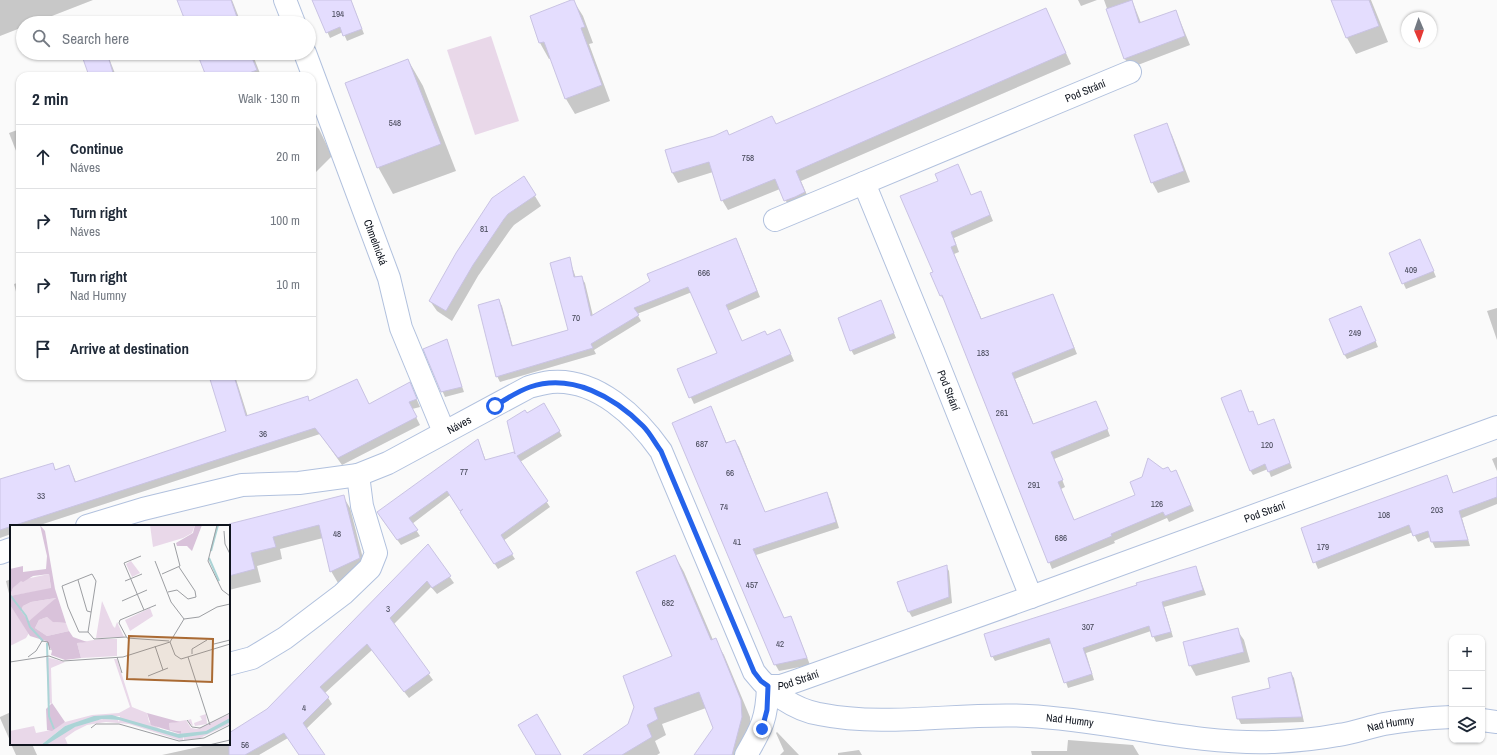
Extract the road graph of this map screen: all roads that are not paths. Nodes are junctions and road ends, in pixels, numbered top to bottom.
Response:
1 (285, 0) edge
2 (291, 16) edge
3 (308, 60) edge
4 (312, 72) edge
5 (1130, 72) dead end
6 (316, 82) edge
7 (864, 183) junction
8 (775, 220) dead end
9 (1497, 427) edge
10 (444, 432) junction
11 (358, 475) junction
12 (145, 518) edge
13 (94, 525) edge
14 (10, 549) edge
15 (0, 553) edge
16 (1031, 597) junction
17 (230, 664) edge
18 (768, 686) junction
19 (1449, 717) edge
20 (1485, 720) edge
21 (1497, 722) edge
22 (746, 755) edge

1 - 2 street
3 - 4 street, Chmelnická
5 - 7 street, Pod Strání
6 - 10 street, Chmelnická
7 - 8 street, Pod Strání
7 - 16 street, Pod Strání
9 - 16 street, Pod Strání
10 - 11 street, Náves
10 - 18 street, Náves
11 - 12 street, Náves
11 - 17 street
12 - 13 street, Náves
14 - 15 street
16 - 18 street, Pod Strání
18 - 19 street, Nad Humny
18 - 22 street
20 - 21 street

